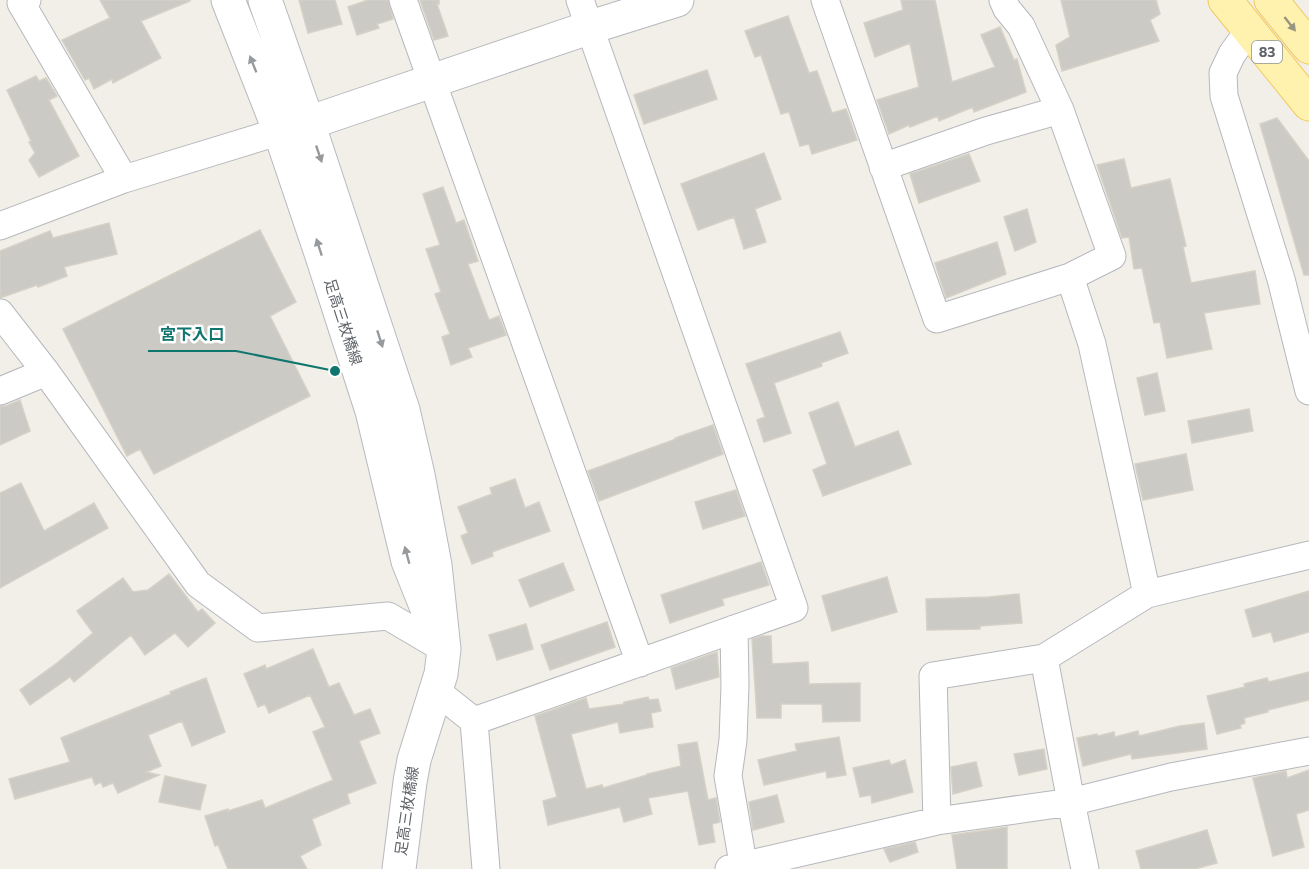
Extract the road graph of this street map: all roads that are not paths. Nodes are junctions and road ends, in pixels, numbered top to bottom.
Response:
1 (27, 0) edge
2 (228, 0) edge
3 (265, 0) edge
4 (403, 0) edge
5 (677, 0) edge
6 (825, 0) edge
7 (1003, 0) edge
8 (1225, 0) edge
9 (1271, 0) edge
10 (586, 14) edge
11 (1250, 30) junction
12 (1309, 47) edge
13 (432, 81) junction
14 (1309, 104) edge
15 (1060, 110) junction
16 (294, 127) junction
17 (883, 167) junction
18 (124, 179) junction
19 (0, 226) edge
20 (1070, 277) junction
21 (0, 312) edge
22 (46, 372) junction
23 (0, 391) edge
24 (1309, 391) edge
25 (1309, 555) edge
26 (1147, 594) junction
27 (734, 629) junction
28 (444, 649) junction
29 (1044, 658) junction
30 (640, 663) junction
31 (435, 690) junction
32 (474, 721) junction
33 (1309, 751) edge
34 (1071, 802) junction
35 (937, 821) junction
36 (739, 868) edge
37 (399, 869) edge
38 (486, 869) edge
39 (1085, 869) edge

1 - 18 street
16 -> 2 main road, 足高三枚橋線
3 - 16 main road, 足高三枚橋線
4 - 13 street
5 - 10 main road
6 - 17 street
7 - 15 street
8 - 11 main road, 83
9 -> 12 main road, 83
10 - 13 main road
10 - 27 street
11 - 14 main road, 83
11 - 24 street
13 - 16 main road
13 - 30 street
15 - 17 street
15 - 20 street
16 - 18 street
16 - 28 main road, 足高三枚橋線
17 - 20 street
18 - 19 street
20 - 26 street
21 - 22 street
22 - 23 street
22 - 28 street
25 - 26 street
26 - 29 street
27 - 30 street
27 - 36 street
28 - 31 main road, 足高三枚橋線
29 - 34 street
29 - 35 street
30 - 32 street
31 - 32 street
31 - 37 main road, 足高三枚橋線
32 - 38 street
33 - 34 street
34 - 35 street
34 - 39 street
35 - 36 street

